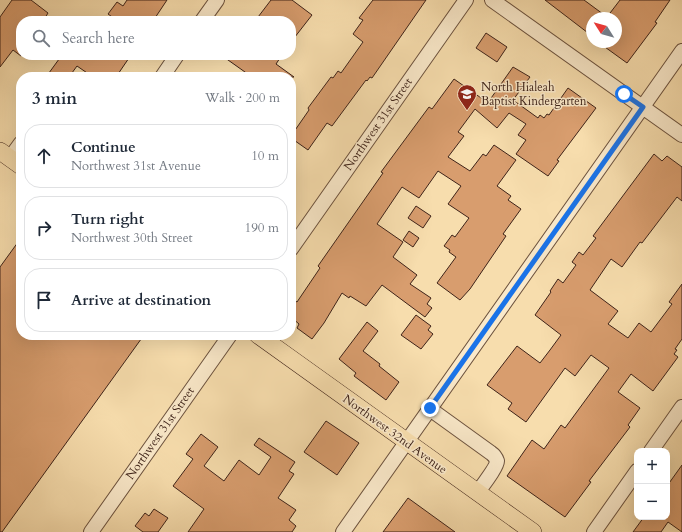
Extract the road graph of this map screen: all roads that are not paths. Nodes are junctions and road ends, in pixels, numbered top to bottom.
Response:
1 (217, 0) edge
2 (466, 0) edge
3 (492, 0) edge
4 (206, 16) edge
5 (682, 51) edge
6 (174, 60) edge
7 (166, 72) edge
8 (643, 107) junction
9 (682, 135) edge
10 (16, 150) edge
11 (10, 158) edge
12 (296, 242) edge
13 (226, 340) edge
14 (265, 340) edge
15 (682, 407) edge
16 (430, 408) junction
17 (407, 442) junction
18 (653, 448) edge
19 (634, 475) edge
20 (478, 492) junction
21 (91, 532) edge
22 (343, 532) edge
23 (533, 532) edge
24 (594, 532) edge

1 - 4 street
2 - 12 street, Northwest 31st Street
3 - 8 street
5 - 8 street
6 - 7 street
8 - 9 street
8 - 16 street
10 - 11 street
13 - 21 street, Northwest 31st Street
14 - 17 main road, Northwest 32nd Avenue
15 - 18 street
16 - 17 street
16 - 20 street
17 - 20 main road, Northwest 32nd Avenue
17 - 22 street
19 - 24 street
20 - 23 main road, Northwest 32nd Avenue

